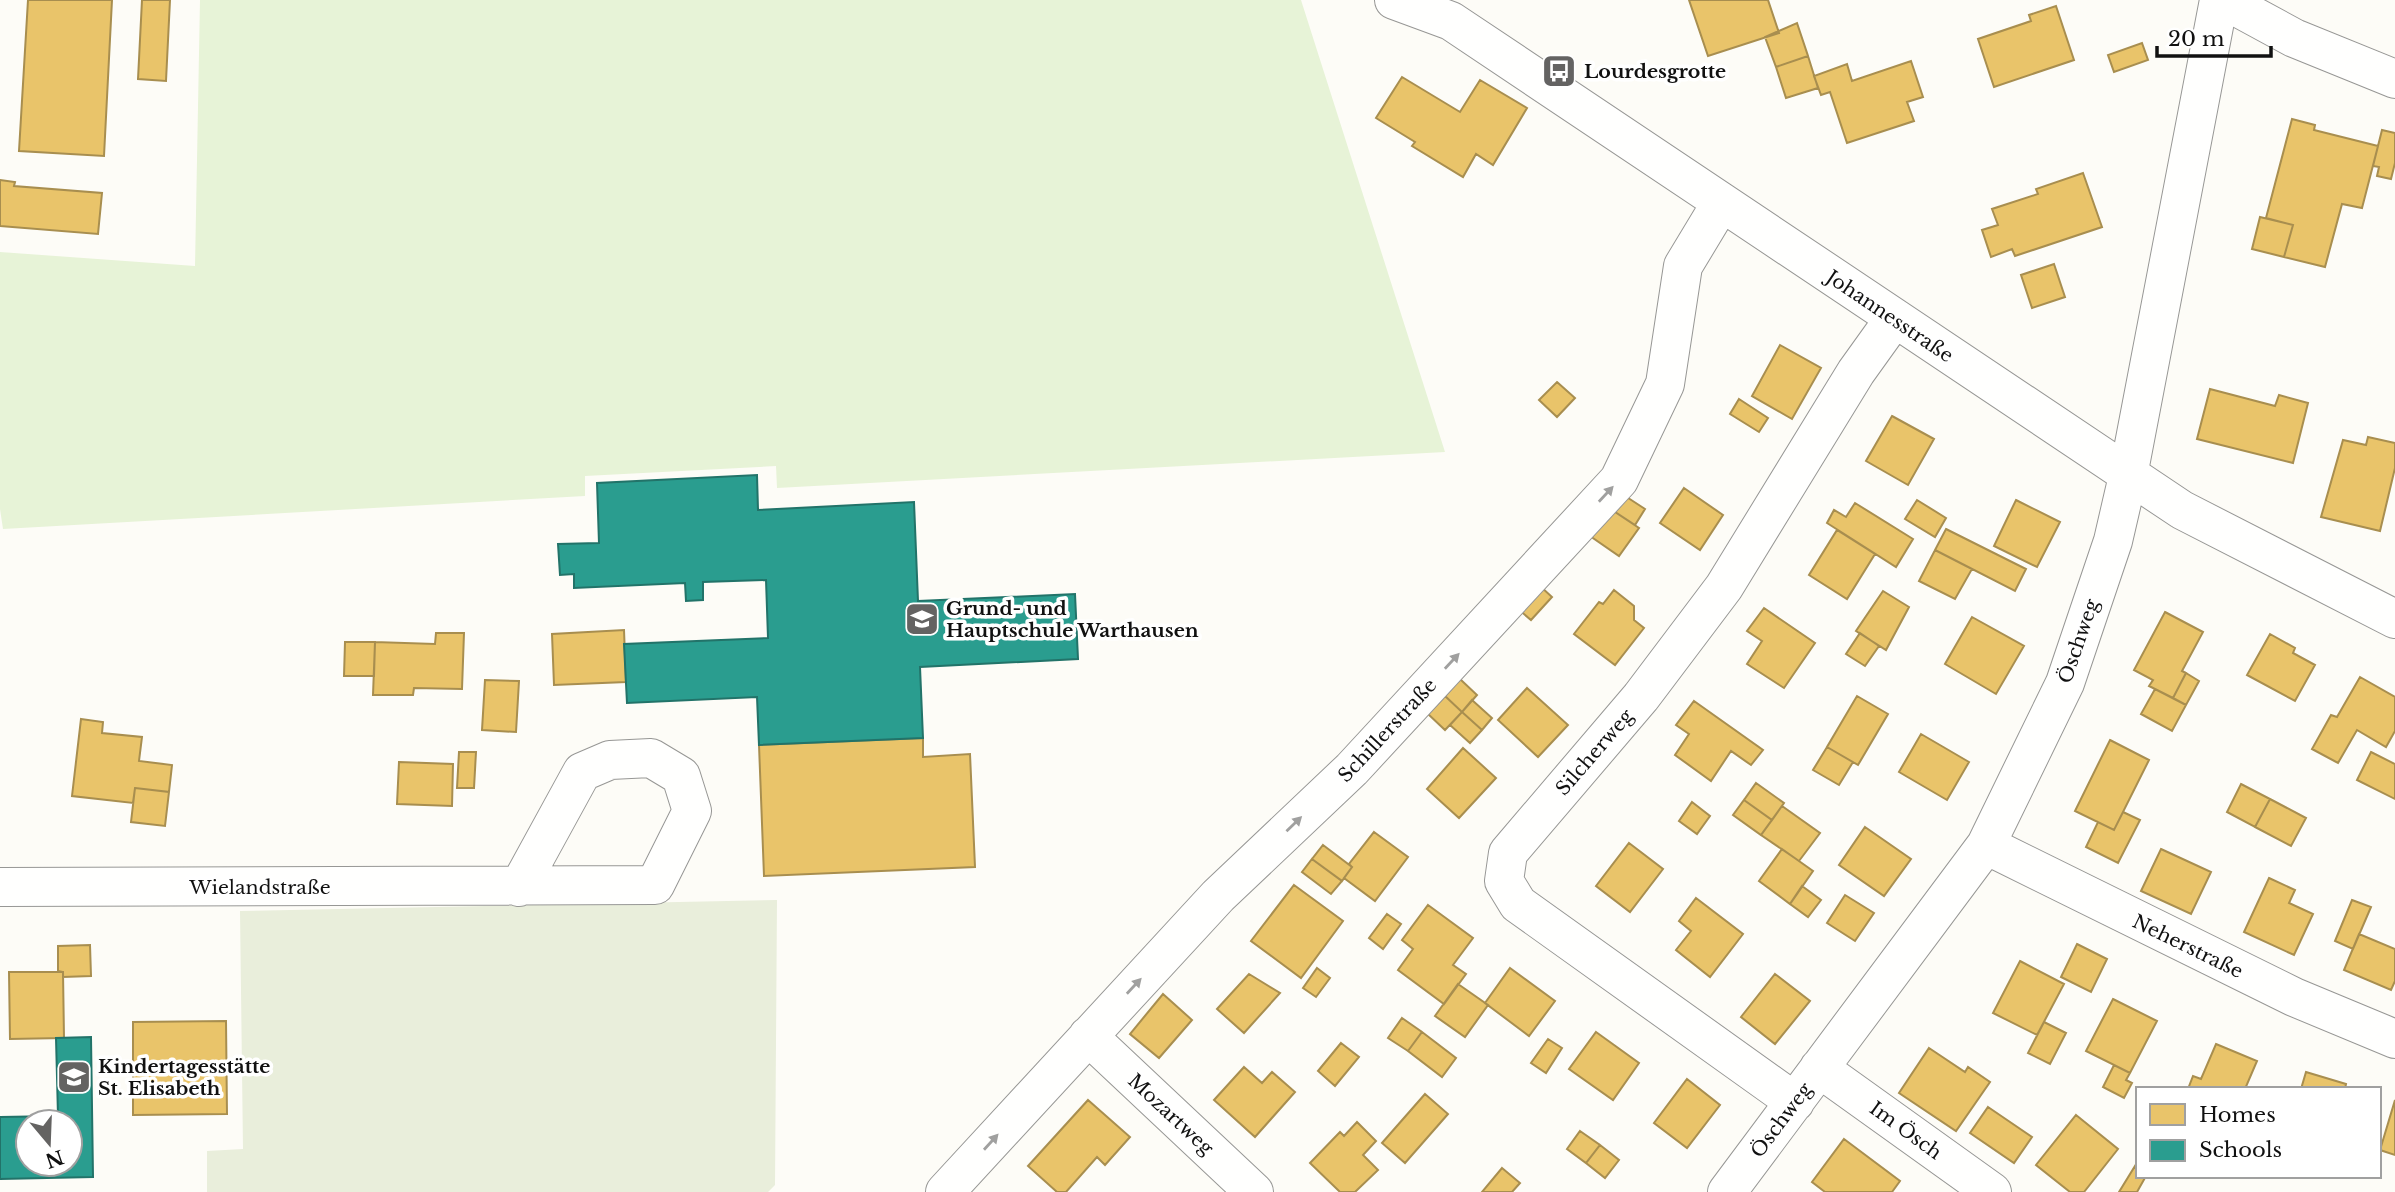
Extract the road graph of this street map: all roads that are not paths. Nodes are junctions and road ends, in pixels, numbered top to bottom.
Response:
1 (1394, 0) edge
2 (2222, 0) edge
3 (2395, 79) edge
4 (1721, 204) junction
5 (1894, 319) junction
6 (2129, 476) junction
7 (2395, 619) edge
8 (1986, 845) junction
9 (0, 887) edge
10 (519, 887) junction
11 (1087, 1036) junction
12 (2395, 1039) edge
13 (1819, 1068) junction
14 (1795, 1102) junction
15 (945, 1192) edge
16 (1254, 1192) edge
17 (1727, 1192) edge
18 (1992, 1192) edge

1 - 4 street, Johannesstraße
2 - 3 street
2 - 6 street, Öschweg
4 - 5 street, Johannesstraße
11 -> 4 street, Schillerstraße
5 - 6 street, Johannesstraße
5 - 14 street, Silcherweg
6 - 7 street, Johannesstraße
6 - 8 street, Öschweg
8 - 12 street, Neherstraße
8 - 13 street, Öschweg
9 - 10 street, Wielandstraße
10 - 10 street, Wielandstraße
15 -> 11 street, Schillerstraße
11 - 16 street, Mozartweg
13 - 14 street, Öschweg
13 - 18 street, Im Ösch
14 - 17 street, Öschweg

